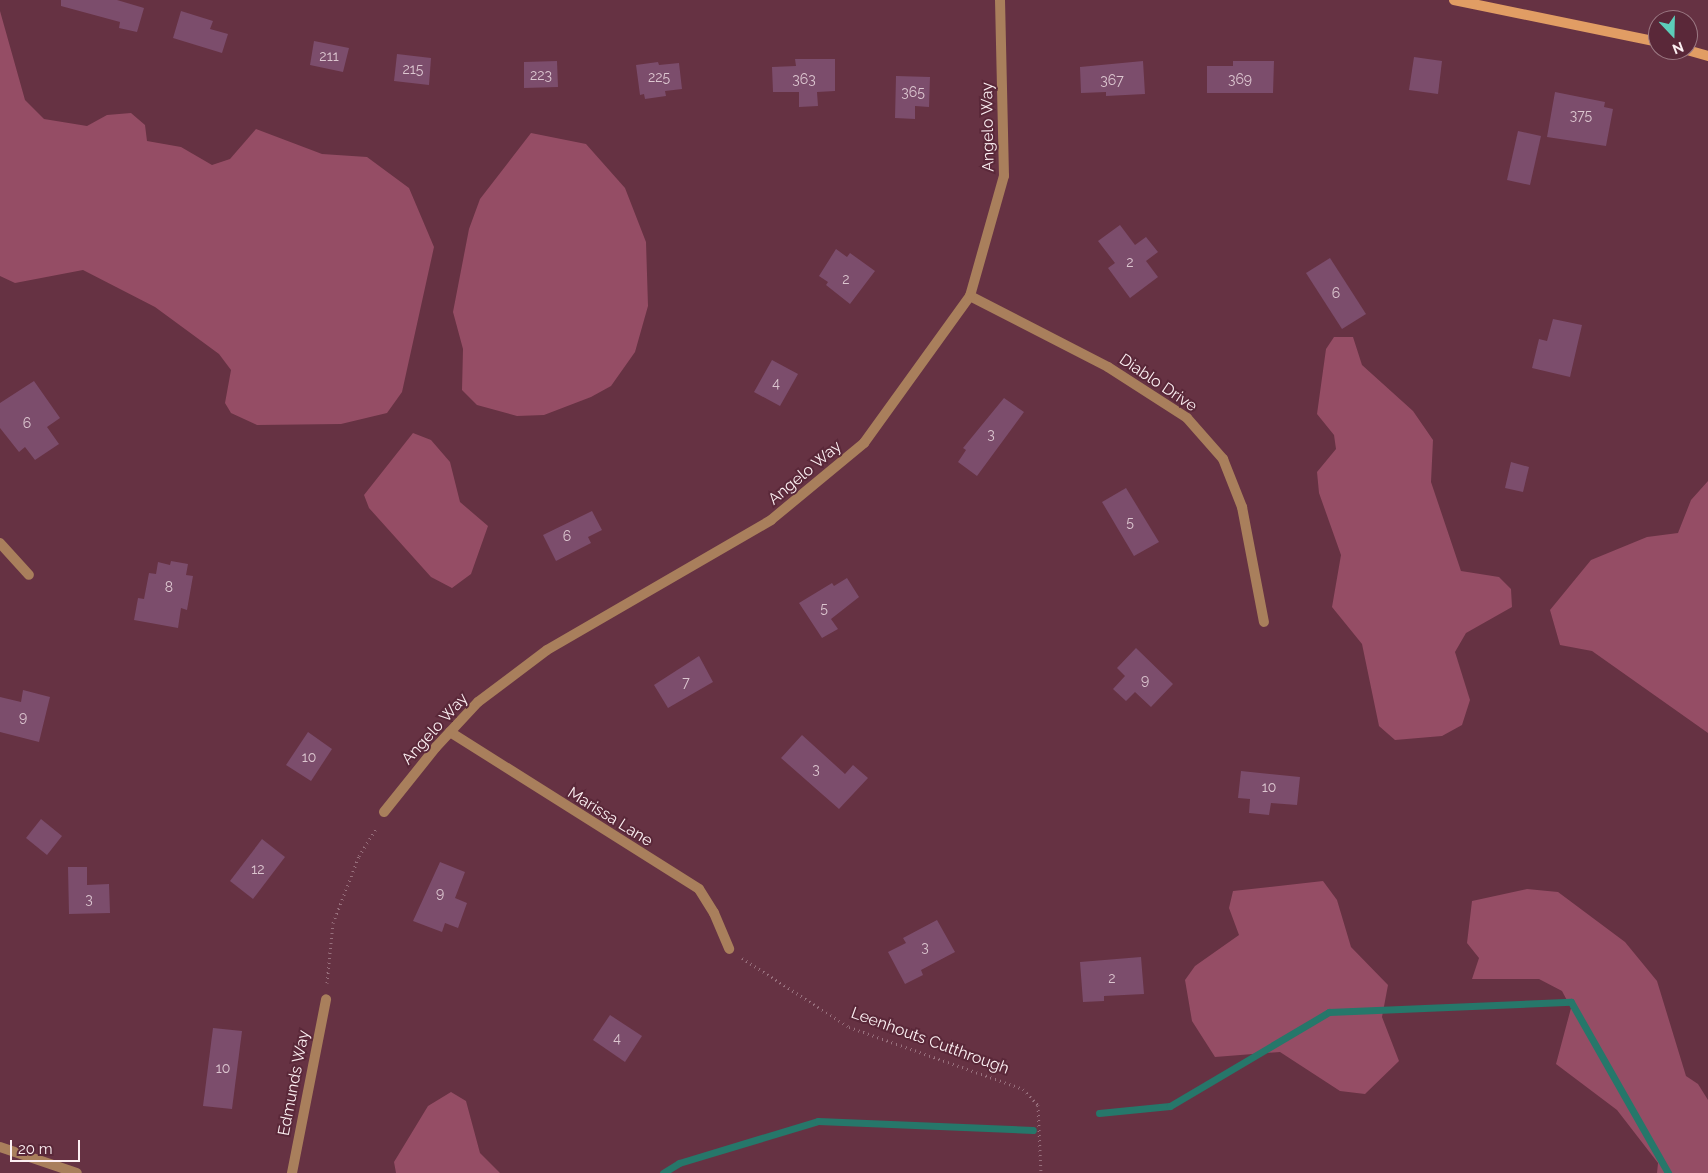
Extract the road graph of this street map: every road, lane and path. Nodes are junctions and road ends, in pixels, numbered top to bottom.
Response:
1 (1000, 0) edge
2 (1454, 0) edge
3 (1648, 40) edge
4 (970, 296) junction
5 (0, 542) edge
6 (30, 575) dead end
7 (1264, 622) dead end
8 (450, 732) junction
9 (384, 812) joint
10 (729, 950) joint
11 (326, 999) joint
12 (0, 1147) edge
13 (76, 1173) edge
14 (292, 1173) edge
15 (1041, 1173) edge

1 - 4 street, Angelo Way
2 - 3 main road
4 - 7 street, Diablo Drive
4 - 8 street, Angelo Way
5 - 6 street
8 - 9 street, Angelo Way
8 - 10 street, Marissa Lane
9 - 11 path
10 - 15 path, Leenhouts Cutthrough
11 - 14 street, Edmunds Way
12 - 13 street

